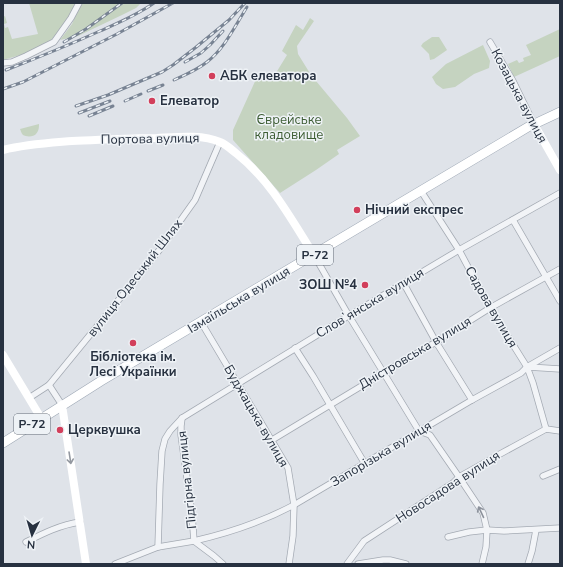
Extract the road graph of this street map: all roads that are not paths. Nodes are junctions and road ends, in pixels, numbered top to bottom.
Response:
1 (79, 3) edge
2 (490, 42) dead end
3 (3, 63) edge
4 (560, 112) edge
5 (534, 124) junction
6 (220, 142) junction
7 (3, 150) edge
8 (560, 170) edge
9 (421, 191) junction
10 (560, 193) edge
11 (513, 220) junction
12 (459, 250) junction
13 (314, 255) junction
14 (560, 269) edge
15 (546, 277) junction
16 (404, 284) junction
17 (560, 301) edge
18 (490, 308) junction
19 (348, 316) junction
20 (201, 322) junction
21 (436, 342) junction
22 (295, 348) junction
23 (560, 348) edge
24 (3, 355) edge
25 (527, 367) junction
26 (560, 369) edge
27 (383, 373) junction
28 (238, 383) junction
29 (49, 385) junction
30 (29, 398) junction
31 (472, 400) junction
32 (62, 405) junction
33 (329, 405) junction
34 (41, 418) junction
35 (182, 418) junction
36 (546, 429) junction
37 (419, 431) junction
38 (560, 431) edge
39 (272, 440) junction
40 (3, 443) edge
41 (365, 464) junction
42 (560, 469) edge
43 (543, 476) dead end
44 (459, 477) junction
45 (294, 505) junction
46 (80, 522) junction
47 (560, 528) edge
48 (487, 530) junction
49 (536, 530) junction
50 (448, 537) dead end
51 (194, 541) junction
52 (26, 542) dead end
53 (158, 547) junction
54 (214, 556) junction
55 (86, 564) edge
56 (115, 564) edge
57 (213, 564) edge
58 (223, 564) edge
59 (289, 564) edge
60 (347, 564) edge
61 (358, 564) edge
62 (406, 564) edge
63 (482, 564) edge
64 (528, 564) edge

1 - 3 street
2 - 5 street, Козацька вулиця
4 - 5 main road, Ізмаїльська вулиця / Р-72
5 - 8 main road, Козацька вулиця
5 - 9 main road, Ізмаїльська вулиця / Р-72
6 - 7 main road, Портова вулиця
6 - 13 main road, Портова вулиця
6 - 29 street, вулиця Одеський Шлях
9 - 12 street, Садова вулиця
9 - 13 main road, Ізмаїльська вулиця / Р-72
10 - 11 street, Словʼянська вулиця
11 - 12 street, Словʼянська вулиця
11 - 15 street
12 - 16 street, Словʼянська вулиця
12 - 18 street, Садова вулиця
13 - 19 street
13 - 20 main road, Ізмаїльська вулиця / Р-72
14 - 15 street, Дністровська вулиця
15 - 17 street
15 - 18 street, Дністровська вулиця
16 - 19 street, Словʼянська вулиця
16 - 21 street
18 - 21 street, Дністровська вулиця
18 - 25 street, Садова вулиця
19 - 22 street, Словʼянська вулиця
19 - 27 street
20 - 28 street, Буджацька вулиця
20 - 32 main road, Ізмаїльська вулиця / Р-72
21 - 27 street, Дністровська вулиця
21 - 31 street
22 - 28 street, Словʼянська вулиця
22 - 33 street
23 - 25 street, Запорізька вулиця
24 - 30 main road
25 - 26 street
25 - 31 street, Запорізька вулиця
25 - 36 street, Садова вулиця
27 - 33 street, Дністровська вулиця
27 - 37 street
28 - 35 street, Словʼянська вулиця
28 - 39 street, Буджацька вулиця
29 - 30 street, вулиця Одеський Шлях
29 - 32 street
30 - 34 main road
31 - 37 street, Запорізька вулиця
32 - 34 main road, Ізмаїльська вулиця / Р-72
32 -> 46 main road
33 - 39 street, Дністровська вулиця
33 - 41 street
34 - 40 main road, Ізмаїльська вулиця / Р-72
35 - 51 street, Підгірна вулиця
35 - 53 street, Словʼянська вулиця
36 - 38 street
36 - 44 street, Новосадова вулиця
37 - 41 street, Запорізька вулиця
37 - 44 street
39 - 45 street, Буджацька вулиця
41 - 45 street, Запорізька вулиця
42 - 43 street
48 -> 44 street
44 - 60 street, Новосадова вулиця
45 - 51 street, Запорізька вулиця
45 - 59 street, Буджацька вулиця
46 - 52 street
46 - 55 main road
47 - 49 street
48 - 49 street
48 - 50 street
48 - 63 street
49 - 64 street
51 - 53 street, Запорізька вулиця
51 - 54 street
53 - 56 street, Запорізька вулиця
54 - 57 street
54 - 58 street
61 - 62 street

